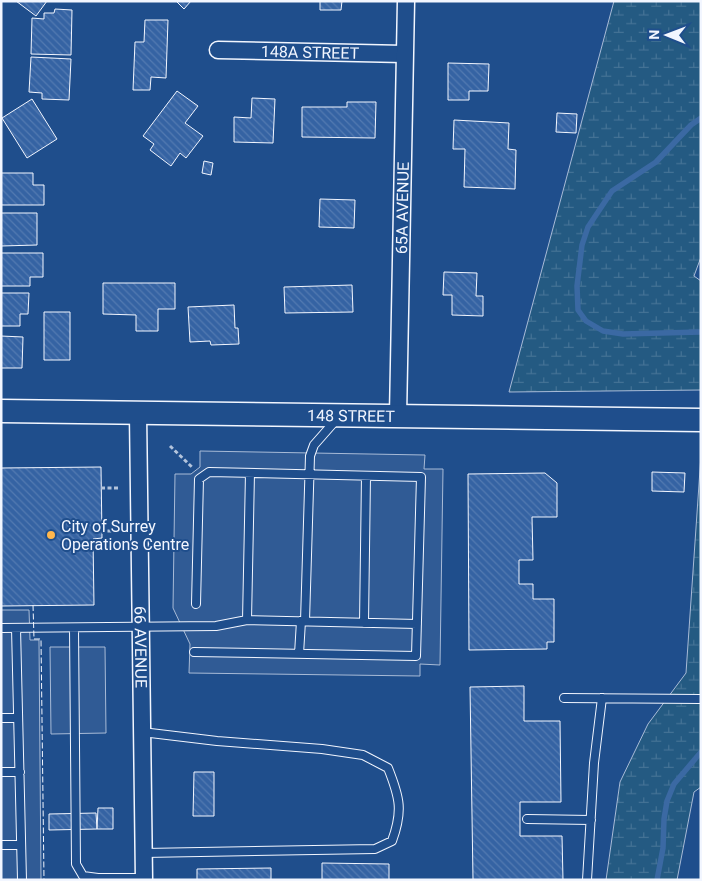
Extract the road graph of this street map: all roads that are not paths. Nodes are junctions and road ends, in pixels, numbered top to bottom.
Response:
1 (406, 1) edge
2 (218, 50) dead end
3 (404, 54) junction
4 (1, 411) edge
5 (138, 413) junction
6 (340, 415) junction
7 (398, 416) junction
8 (701, 420) edge
9 (250, 473) junction
10 (309, 474) junction
11 (366, 476) junction
12 (196, 604) dead end
13 (246, 620) junction
14 (303, 621) junction
15 (364, 623) junction
16 (417, 624) junction
17 (140, 627) junction
18 (1, 628) edge
19 (16, 628) junction
20 (74, 628) junction
21 (194, 652) dead end
22 (299, 654) junction
23 (564, 698) dead end
24 (602, 698) junction
25 (701, 699) edge
26 (1, 718) edge
27 (18, 718) junction
28 (142, 732) junction
29 (1, 772) edge
30 (20, 772) junction
31 (527, 819) dead end
32 (591, 820) junction
33 (1, 845) edge
34 (21, 845) junction
35 (144, 853) junction
36 (144, 879) edge
37 (22, 880) edge
38 (587, 880) edge

1 - 3 street, 65A AVENUE
2 - 3 street, 148A STREET
3 - 7 street, 65A AVENUE
4 - 5 street, 148 STREET
5 - 6 street, 148 STREET
5 - 17 street, 66 AVENUE
6 - 7 street, 148 STREET
6 - 10 lane
7 - 8 street, 148 STREET
9 - 10 lane
9 - 12 lane
9 - 13 lane
10 - 11 lane
10 - 14 lane
11 - 15 lane
11 - 16 lane
13 - 14 lane
13 - 17 lane
14 - 15 lane
14 - 22 lane
15 - 16 lane
16 - 22 lane
17 - 20 lane
17 - 28 street, 66 AVENUE
18 - 19 lane
19 - 20 lane
19 - 27 lane
20 - 36 lane
21 - 22 lane
23 - 24 lane
24 - 25 lane
24 - 32 lane
26 - 27 lane
27 - 30 lane
28 - 35 street, 66 AVENUE
28 - 35 lane
29 - 30 lane
30 - 34 lane
31 - 32 lane
32 - 38 lane
33 - 34 lane
34 - 37 lane
35 - 36 street, 66 AVENUE

